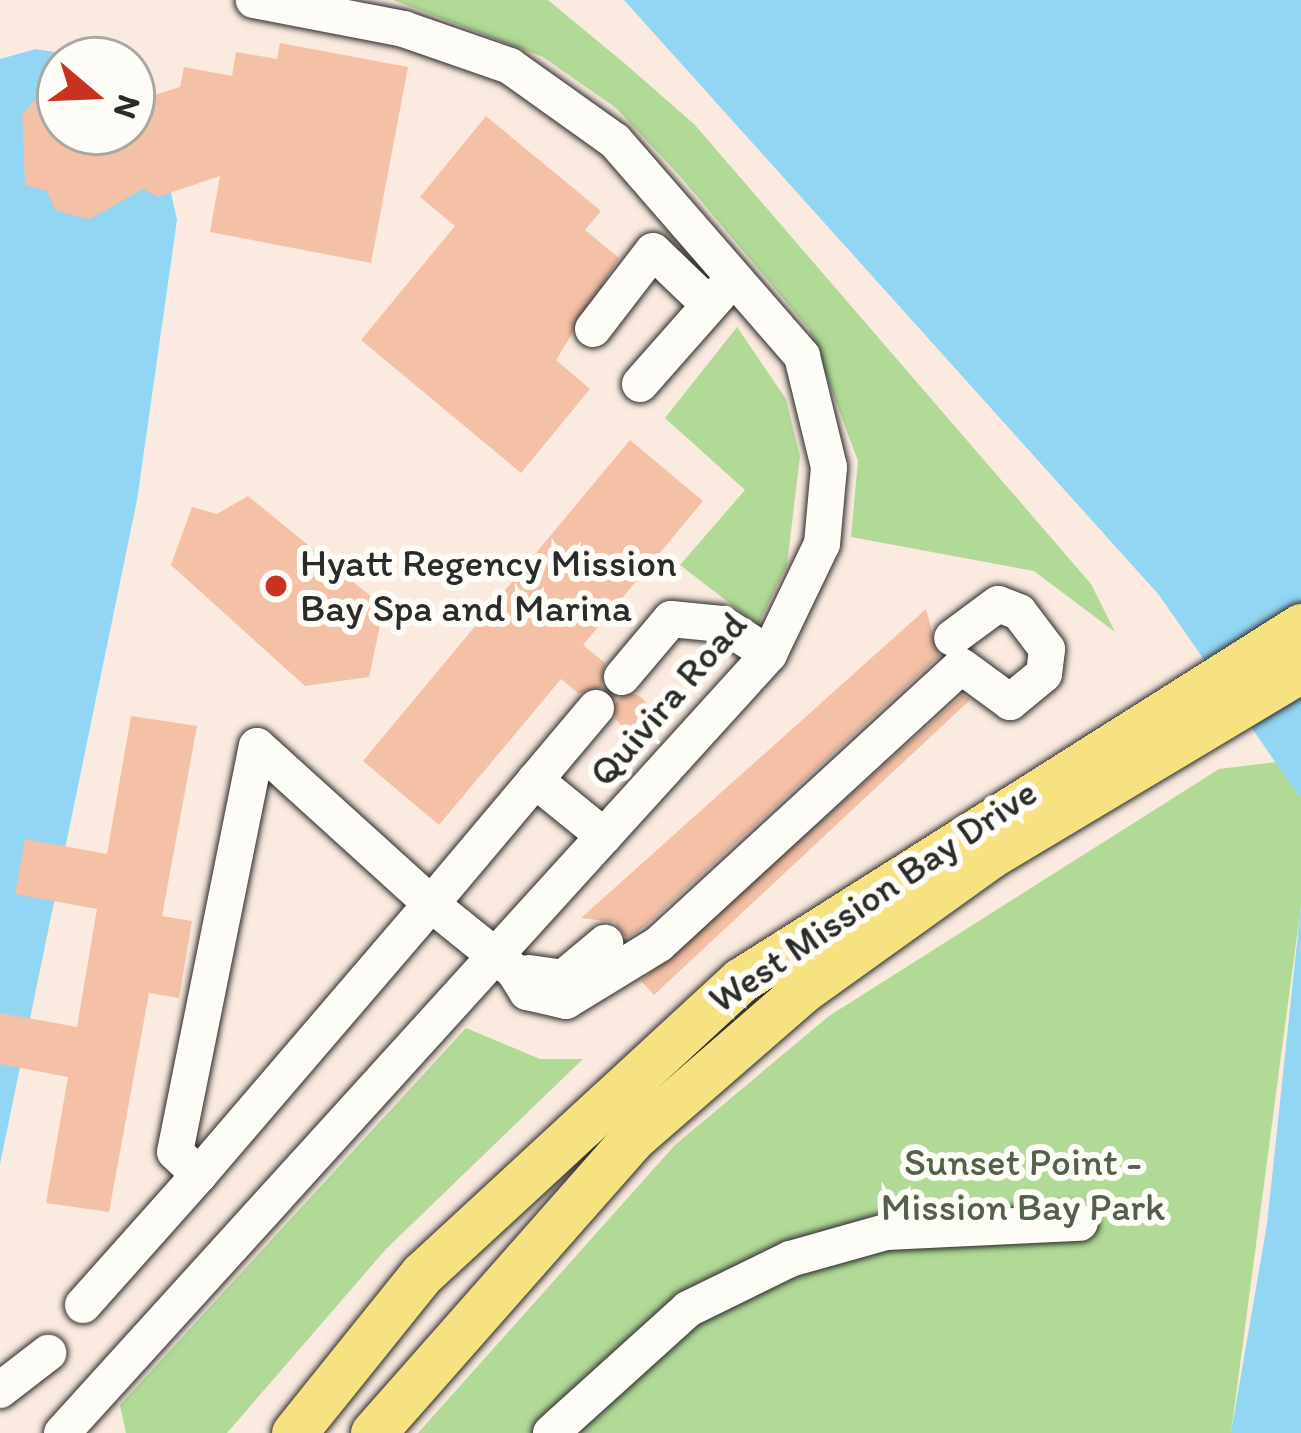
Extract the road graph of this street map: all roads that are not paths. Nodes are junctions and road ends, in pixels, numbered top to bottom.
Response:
1 (254, 0) edge
2 (740, 278) junction
3 (706, 302) junction
4 (593, 329) dead end
5 (640, 384) dead end
6 (1301, 626) edge
7 (952, 638) dead end
8 (769, 654) junction
9 (1301, 670) edge
10 (622, 677) dead end
11 (596, 708) dead end
12 (1113, 761) junction
13 (535, 780) junction
14 (604, 836) junction
15 (431, 904) junction
16 (605, 943) dead end
17 (504, 963) junction
18 (200, 1175) junction
19 (1080, 1223) dead end
20 (83, 1305) dead end
21 (48, 1353) dead end
22 (0, 1390) edge
23 (67, 1432) edge
24 (294, 1433) edge
25 (374, 1433) edge
26 (551, 1433) edge

1 - 2 street, Quivira Road
2 - 3 street
2 - 8 street, Quivira Road
3 - 4 street
3 - 5 street
6 - 12 main road, West Mission Bay Drive
7 - 17 street
8 - 10 street
8 - 14 street, Quivira Road
9 - 12 main road, West Mission Bay Drive
11 - 13 street
12 - 24 main road, West Mission Bay Drive
12 - 25 main road, West Mission Bay Drive
13 - 14 street
13 - 15 street
14 - 17 street, Quivira Road
15 - 17 street
15 - 18 street
15 - 18 street
16 - 17 street
17 - 23 street, Quivira Road
18 - 20 street
19 - 26 street
21 - 22 street

